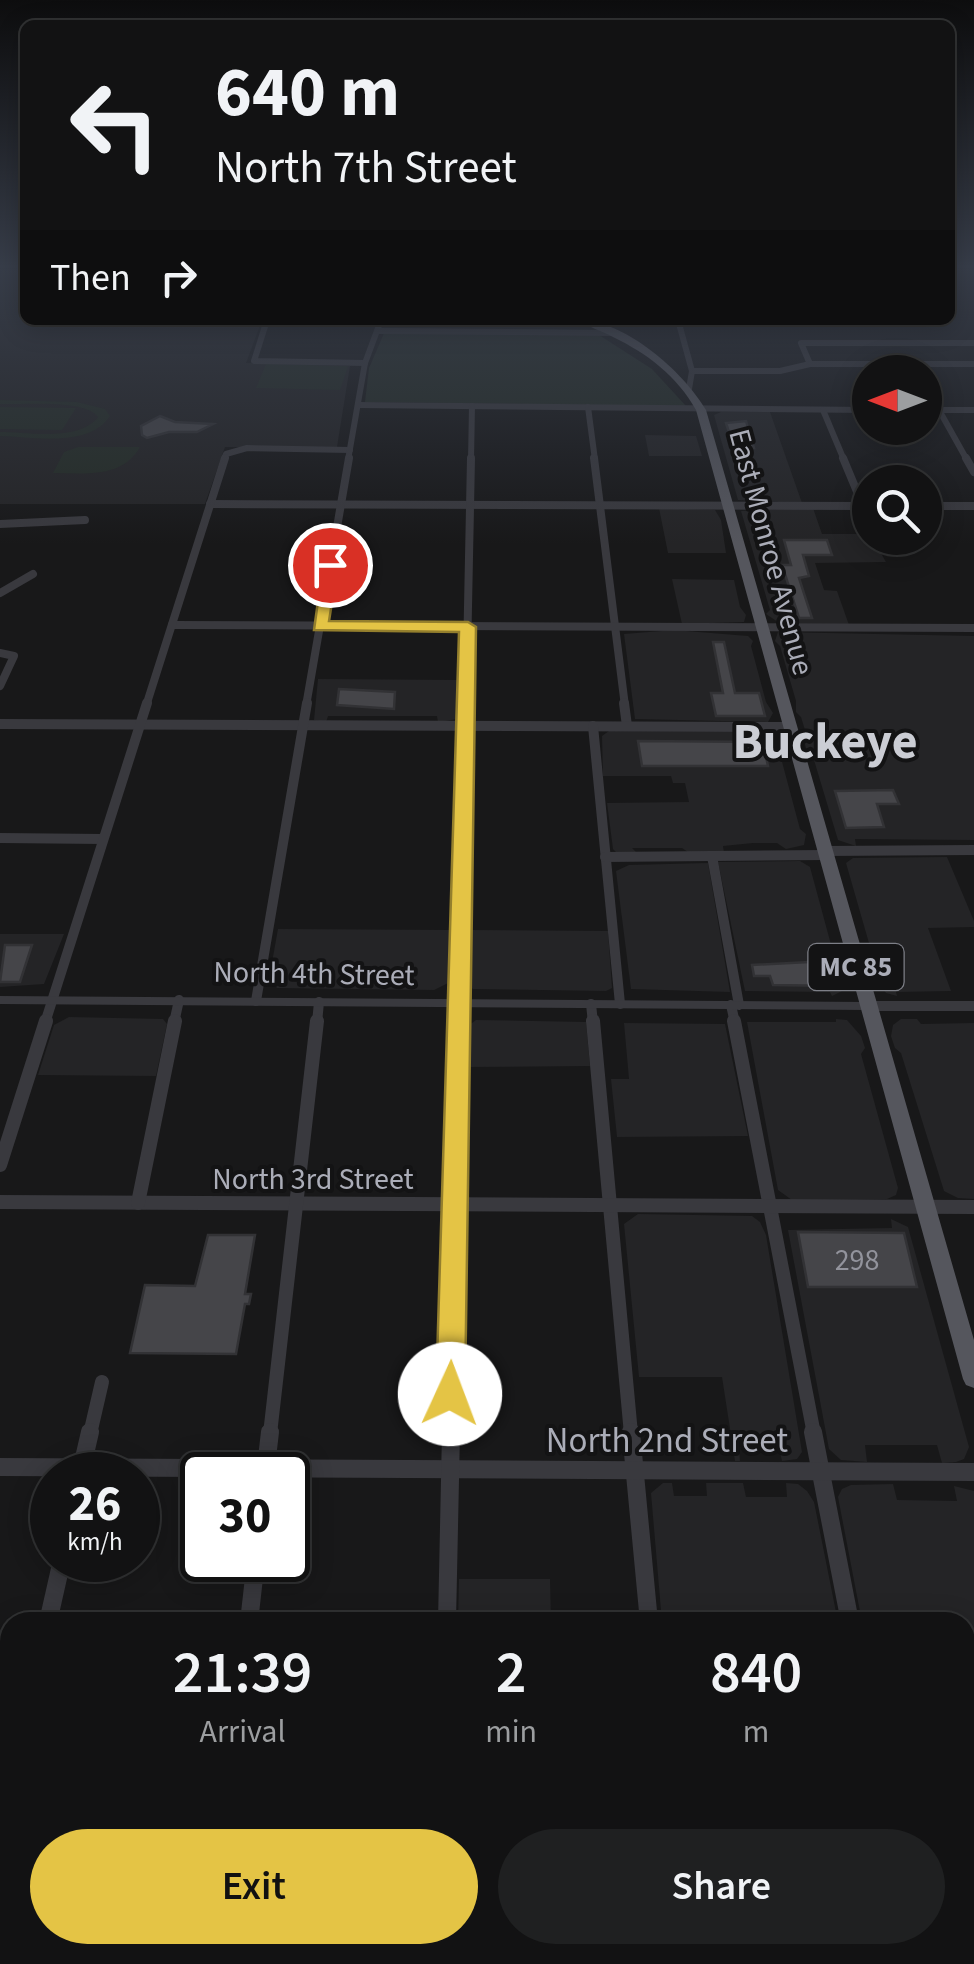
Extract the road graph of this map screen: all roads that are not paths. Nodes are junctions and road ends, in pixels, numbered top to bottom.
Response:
1 (254, 361) edge
2 (658, 361) edge
3 (689, 361) edge
4 (808, 361) edge
5 (365, 363) joint
6 (810, 364) junction
7 (974, 364) edge
8 (692, 371) junction
9 (688, 389) junction
10 (358, 405) junction
11 (472, 406) junction
12 (588, 407) junction
13 (700, 410) junction
14 (823, 410) junction
15 (852, 410) edge
16 (942, 410) edge
17 (974, 410) edge
18 (942, 415) edge
19 (350, 450) junction
20 (974, 472) edge
21 (852, 475) edge
22 (210, 504) junction
23 (340, 504) junction
24 (470, 504) junction
25 (600, 505) junction
26 (727, 506) junction
27 (852, 506) edge
28 (942, 506) edge
29 (974, 506) edge
30 (85, 520) dead end
31 (0, 524) edge
32 (33, 574) dead end
33 (0, 593) edge
34 (172, 626) junction
35 (320, 626) junction
36 (468, 627) junction
37 (615, 628) junction
38 (760, 628) junction
39 (974, 628) edge
40 (0, 653) edge
41 (0, 686) edge
42 (0, 724) edge
43 (140, 725) junction
44 (303, 725) junction
45 (466, 725) junction
46 (593, 726) junction
47 (627, 726) junction
48 (789, 727) junction
49 (0, 838) edge
50 (103, 839) junction
51 (974, 850) edge
52 (824, 853) junction
53 (712, 856) junction
54 (605, 857) junction
55 (0, 1000) edge
56 (50, 1000) junction
57 (180, 1000) junction
58 (256, 1001) junction
59 (319, 1002) junction
60 (459, 1003) junction
61 (591, 1004) junction
62 (620, 1004) junction
63 (735, 1005) junction
64 (867, 1006) junction
65 (974, 1006) edge
66 (0, 1165) edge
67 (0, 1202) edge
68 (138, 1204) junction
69 (296, 1204) junction
70 (456, 1204) junction
71 (611, 1205) junction
72 (772, 1206) junction
73 (925, 1207) junction
74 (974, 1207) edge
75 (974, 1379) edge
76 (102, 1382) dead end
77 (85, 1452) edge
78 (268, 1452) edge
79 (0, 1467) edge
80 (30, 1468) edge
81 (448, 1470) junction
82 (310, 1472) edge
83 (636, 1472) junction
84 (821, 1472) junction
85 (974, 1472) edge
86 (57, 1582) edge
87 (254, 1582) edge
88 (50, 1612) edge
89 (251, 1612) edge
90 (447, 1612) edge
91 (649, 1612) edge
92 (848, 1612) edge

1 - 5 street
2 - 9 main road, MC 85
3 - 8 street
4 - 6 street
5 - 10 street
6 - 7 street
6 - 8 street
8 - 9 street
9 - 13 main road, East Monroe Avenue / MC 85
10 - 11 street
10 - 19 street
11 - 12 street
11 - 24 street
12 - 13 street
12 - 25 street
13 - 14 street
13 - 26 main road, East Monroe Avenue / MC 85
14 - 15 street
14 - 21 street
16 - 17 street
18 - 20 street
19 - 22 street
19 - 23 street
22 - 23 street
22 - 34 street
23 - 24 street
23 - 35 street
24 - 25 street
24 - 36 street
25 - 26 street
25 - 37 street
26 - 27 street
26 - 38 main road, East Monroe Avenue / MC 85
28 - 29 street
30 - 31 street
32 - 33 street
34 - 35 street
34 - 43 street
35 - 36 street
35 - 44 street
36 - 37 street
36 - 45 street
37 - 38 street
37 - 47 street
38 - 39 street
38 - 48 main road, East Monroe Avenue / MC 85
40 - 41 street
42 - 43 street
43 - 44 street
43 - 50 street
44 - 45 street
44 - 58 street
45 - 46 street
45 - 60 street
46 - 47 street
46 - 54 street
47 - 48 street
48 - 52 main road, East Monroe Avenue / MC 85
49 - 50 street
50 - 56 street
51 - 52 street
52 - 53 street
52 - 64 main road, East Monroe Avenue / MC 85
53 - 54 street
53 - 63 street
54 - 62 street
55 - 56 street, North 4th Street
56 - 57 street, North 4th Street
56 - 66 street
57 - 58 street, North 4th Street
57 - 68 street
58 - 59 street, North 4th Street
59 - 60 street, North 4th Street
59 - 69 street
60 - 61 street, North 4th Street
60 - 70 street
61 - 62 street, North 4th Street
61 - 71 street
62 - 63 street, North 4th Street
63 - 64 street, North 4th Street
63 - 72 street
64 - 65 street
64 - 73 main road, East Monroe Avenue / MC 85
67 - 68 street, North 3rd Street
68 - 69 street, North 3rd Street
69 - 70 street, North 3rd Street
69 - 78 street
70 - 71 street, North 3rd Street
70 - 81 street
71 - 72 street, North 3rd Street
71 - 83 street
72 - 73 street, North 3rd Street
72 - 84 street
73 - 74 street, North 3rd Street
73 - 75 main road, East Monroe Avenue / MC 85
76 - 77 street
79 - 80 street, North 2nd Street
81 - 82 street, North 2nd Street
81 - 83 street, North 2nd Street
81 - 90 street
83 - 84 street, North 2nd Street
83 - 91 street
84 - 85 street, North 2nd Street
84 - 92 street
86 - 88 street
87 - 89 street

